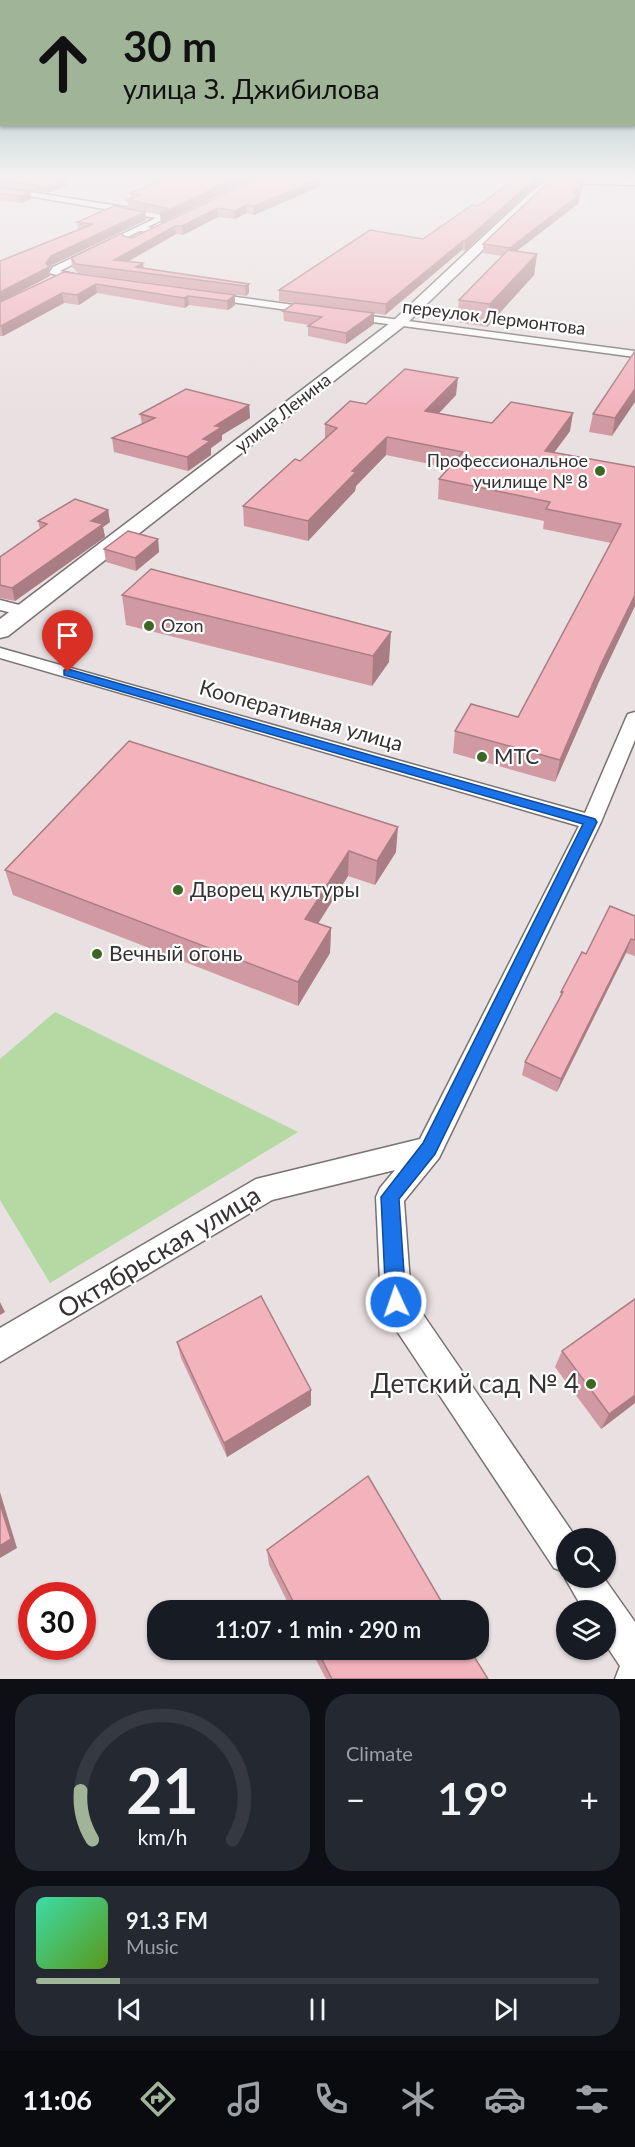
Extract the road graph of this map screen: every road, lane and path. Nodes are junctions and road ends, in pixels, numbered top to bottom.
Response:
1 (86, 254) edge
2 (106, 254) edge
3 (471, 254) edge
4 (63, 276) junction
5 (97, 281) edge
6 (52, 282) edge
7 (190, 294) edge
8 (330, 313) edge
9 (341, 315) edge
10 (399, 323) junction
11 (635, 354) edge
12 (0, 605) edge
13 (25, 611) junction
14 (0, 631) edge
15 (0, 653) edge
16 (635, 718) edge
17 (591, 822) junction
18 (429, 1149) junction
19 (0, 1346) edge
20 (556, 1539) edge
21 (616, 1627) edge
22 (635, 1655) edge

1 - 4 street
2 - 4 street
3 - 10 street, улица Ленина
4 - 5 street
4 - 6 street
7 - 8 street
9 - 10 street, переулок Лермонтова
10 - 11 street, переулок Лермонтова
10 - 13 street, улица Ленина
12 - 13 street
13 - 14 street, улица Ленина
15 - 17 street, Кооперативная улица
16 - 17 street
17 - 18 street
18 - 19 street, Октябрьская улица
18 - 20 street
21 - 22 street

